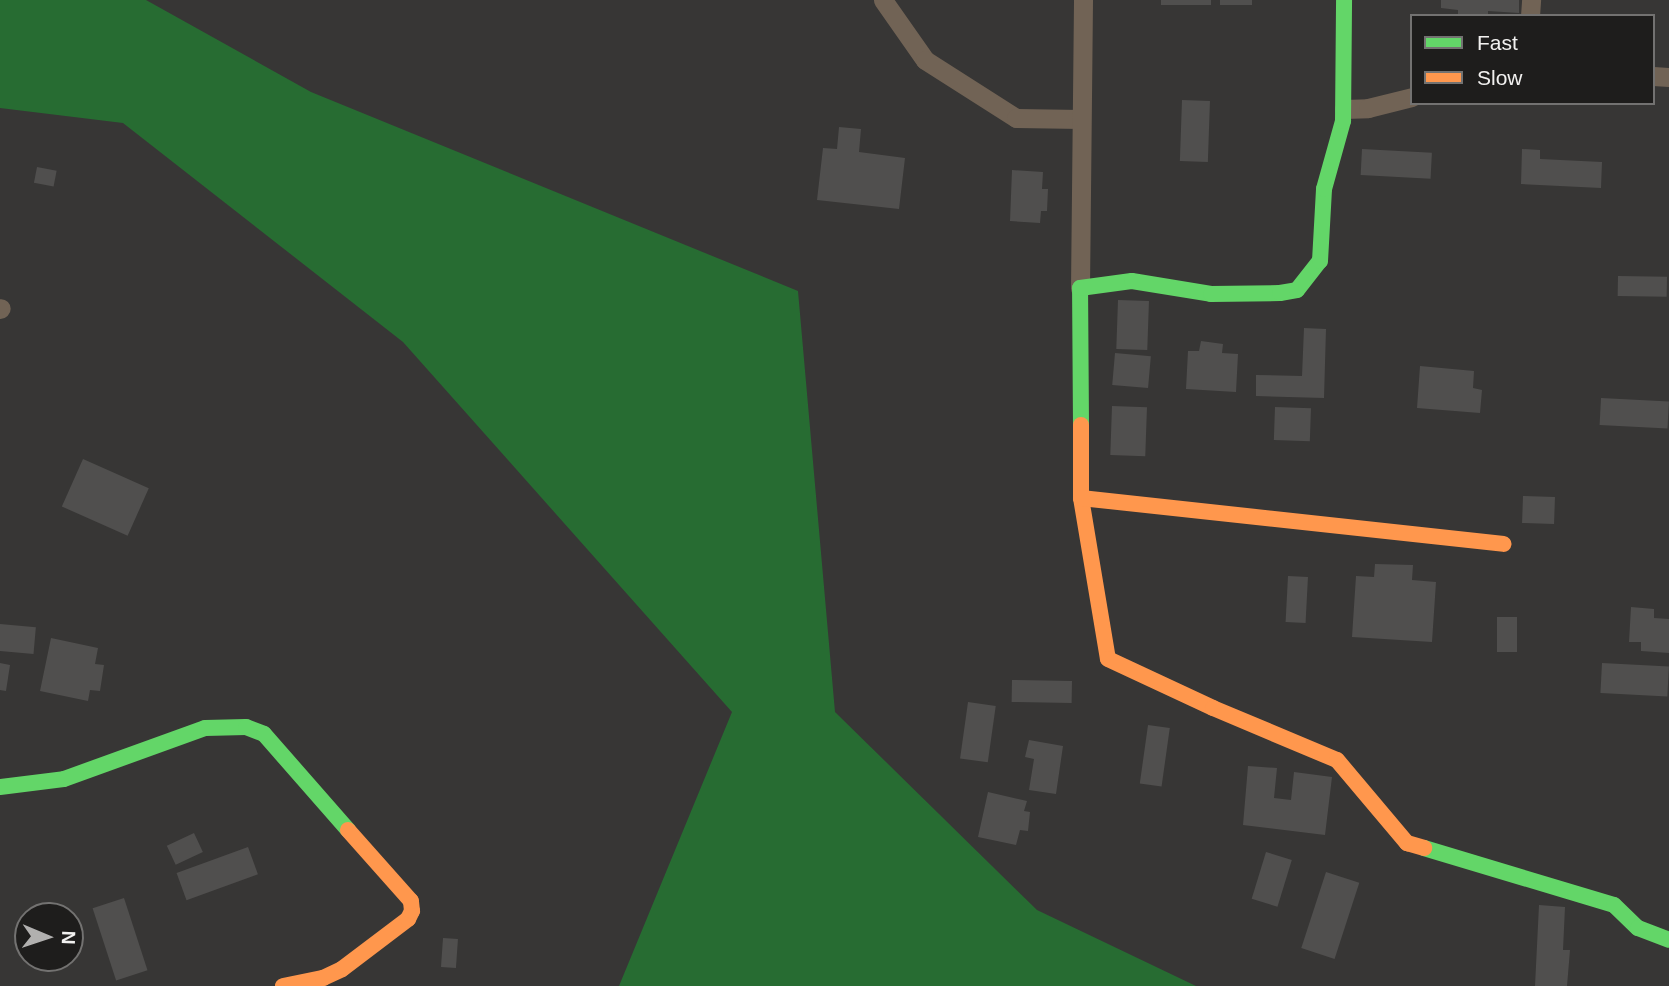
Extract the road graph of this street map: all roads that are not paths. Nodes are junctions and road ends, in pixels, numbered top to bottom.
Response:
1 (883, 0) edge
2 (1083, 0) edge
3 (1343, 0) edge
4 (1410, 98) edge
5 (1344, 109) junction
6 (1081, 119) junction
7 (1080, 289) junction
8 (1081, 498) junction
9 (1504, 544) dead end
10 (0, 787) edge
11 (1669, 940) edge
12 (283, 986) edge

1 - 6 street
2 - 6 street
3 - 5 street
4 - 5 street
5 - 7 street
6 - 7 street
7 - 8 street
8 - 9 street
8 - 11 street
10 - 12 street

